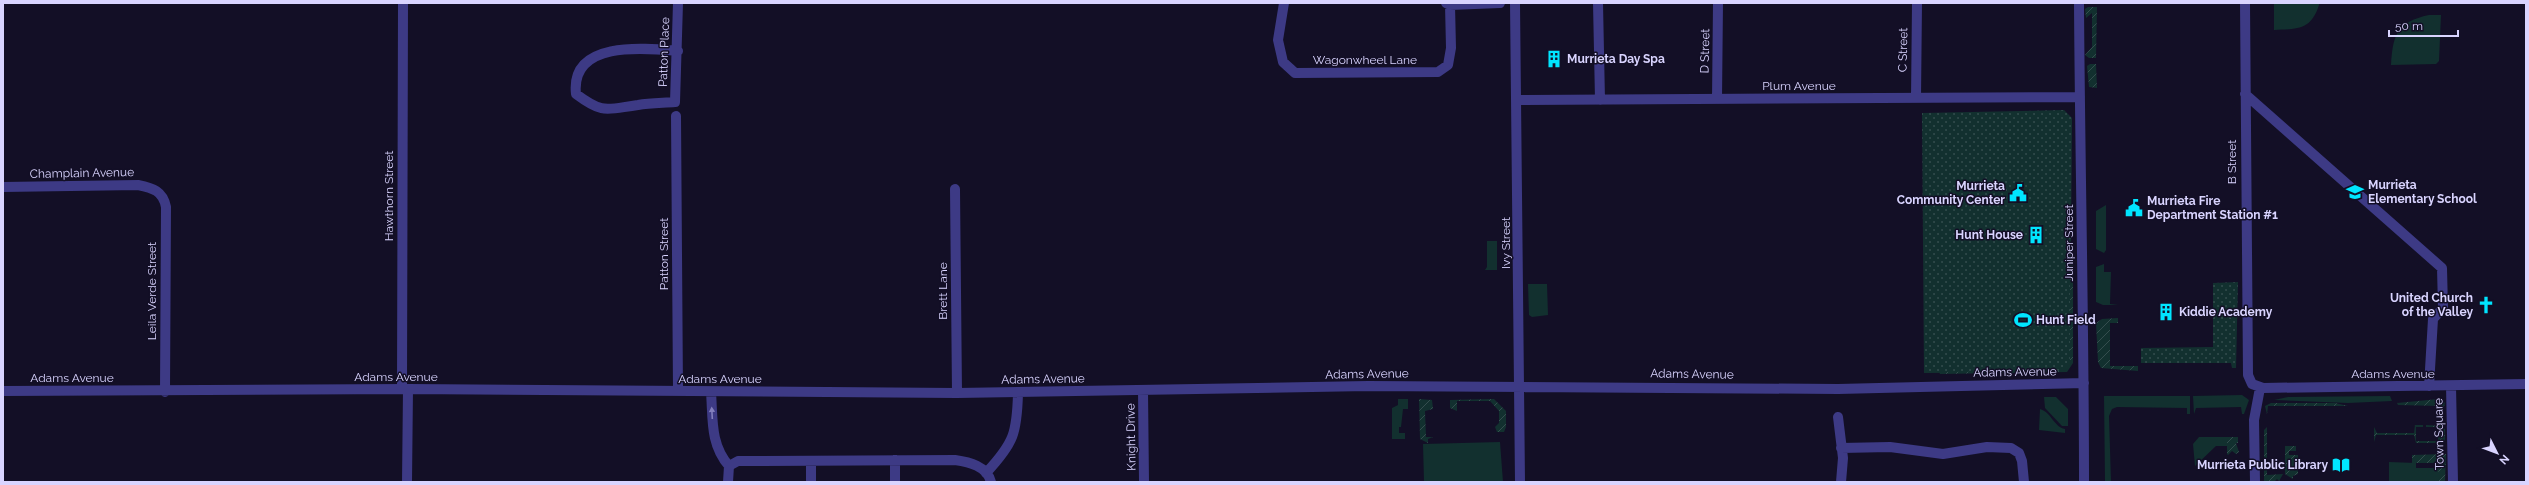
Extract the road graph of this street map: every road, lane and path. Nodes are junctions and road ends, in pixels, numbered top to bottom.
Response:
1 (403, 3) edge
2 (678, 3) edge
3 (1284, 3) edge
4 (1500, 3) edge
5 (1515, 3) edge
6 (1598, 3) edge
7 (1718, 3) edge
8 (1917, 3) edge
9 (2079, 3) edge
10 (2245, 3) edge
11 (1448, 4) edge
12 (678, 51) junction
13 (2245, 94) junction
14 (2080, 97) junction
15 (1916, 98) junction
16 (1717, 99) junction
17 (1518, 100) junction
18 (1600, 100) junction
19 (676, 116) dead end
20 (3, 187) edge
21 (955, 189) dead end
22 (160, 192) joint
23 (2084, 383) junction
24 (2526, 384) edge
25 (2428, 386) junction
26 (2452, 386) junction
27 (1520, 387) junction
28 (2260, 388) junction
29 (405, 389) junction
30 (3, 391) edge
31 (678, 391) junction
32 (165, 392) junction
33 (711, 392) junction
34 (1143, 392) junction
35 (957, 393) junction
36 (1018, 393) junction
37 (1838, 417) dead end
38 (1842, 448) junction
39 (895, 460) junction
40 (811, 461) junction
41 (729, 466) junction
42 (989, 478) edge
43 (408, 482) edge
44 (728, 482) edge
45 (811, 482) edge
46 (895, 482) edge
47 (1144, 482) edge
48 (1520, 482) edge
49 (1841, 482) edge
50 (2024, 482) edge
51 (2084, 482) edge
52 (2255, 482) edge
53 (2453, 482) edge

1 - 29 street, Hawthorn Street
2 - 12 street, Patton Place
3 - 11 street, Wagonwheel Lane
4 - 11 street
5 - 17 street, Ivy Street
6 - 18 street
7 - 16 street, D Street
8 - 15 street, C Street
9 - 14 street, Juniper Street
10 - 13 street, B Street
12 - 12 street, Patton Place
13 - 25 street
13 - 28 street, B Street
14 - 15 street, Plum Avenue
14 - 23 street, Juniper Street
15 - 16 street, Plum Avenue
16 - 18 street, Plum Avenue
17 - 18 street, Plum Avenue
17 - 27 street, Ivy Street
19 - 31 street, Patton Street
20 - 22 street, Champlain Avenue
21 - 35 street, Brett Lane
22 - 32 street, Leila Verde Street
23 - 27 street, Adams Avenue
23 - 51 street, Juniper Street
24 - 26 street, Adams Avenue
25 - 26 street, Adams Avenue
25 - 28 street, Adams Avenue
26 - 53 street, Town Square
27 - 34 street, Adams Avenue
27 - 48 street, Ivy Street
28 - 52 street
29 - 31 street, Adams Avenue
29 - 32 street, Adams Avenue
29 - 43 street, Hawthorn Street
30 - 32 street, Adams Avenue
31 - 33 street, Adams Avenue
33 - 35 street, Adams Avenue
41 -> 33 street
34 - 36 street, Adams Avenue
34 - 47 street, Knight Drive
35 - 36 street, Adams Avenue
36 - 42 street
37 - 38 street
38 - 49 street
38 - 50 street
39 - 40 street
39 - 42 street
39 - 46 street
40 - 41 street
40 - 45 street
41 - 44 street

